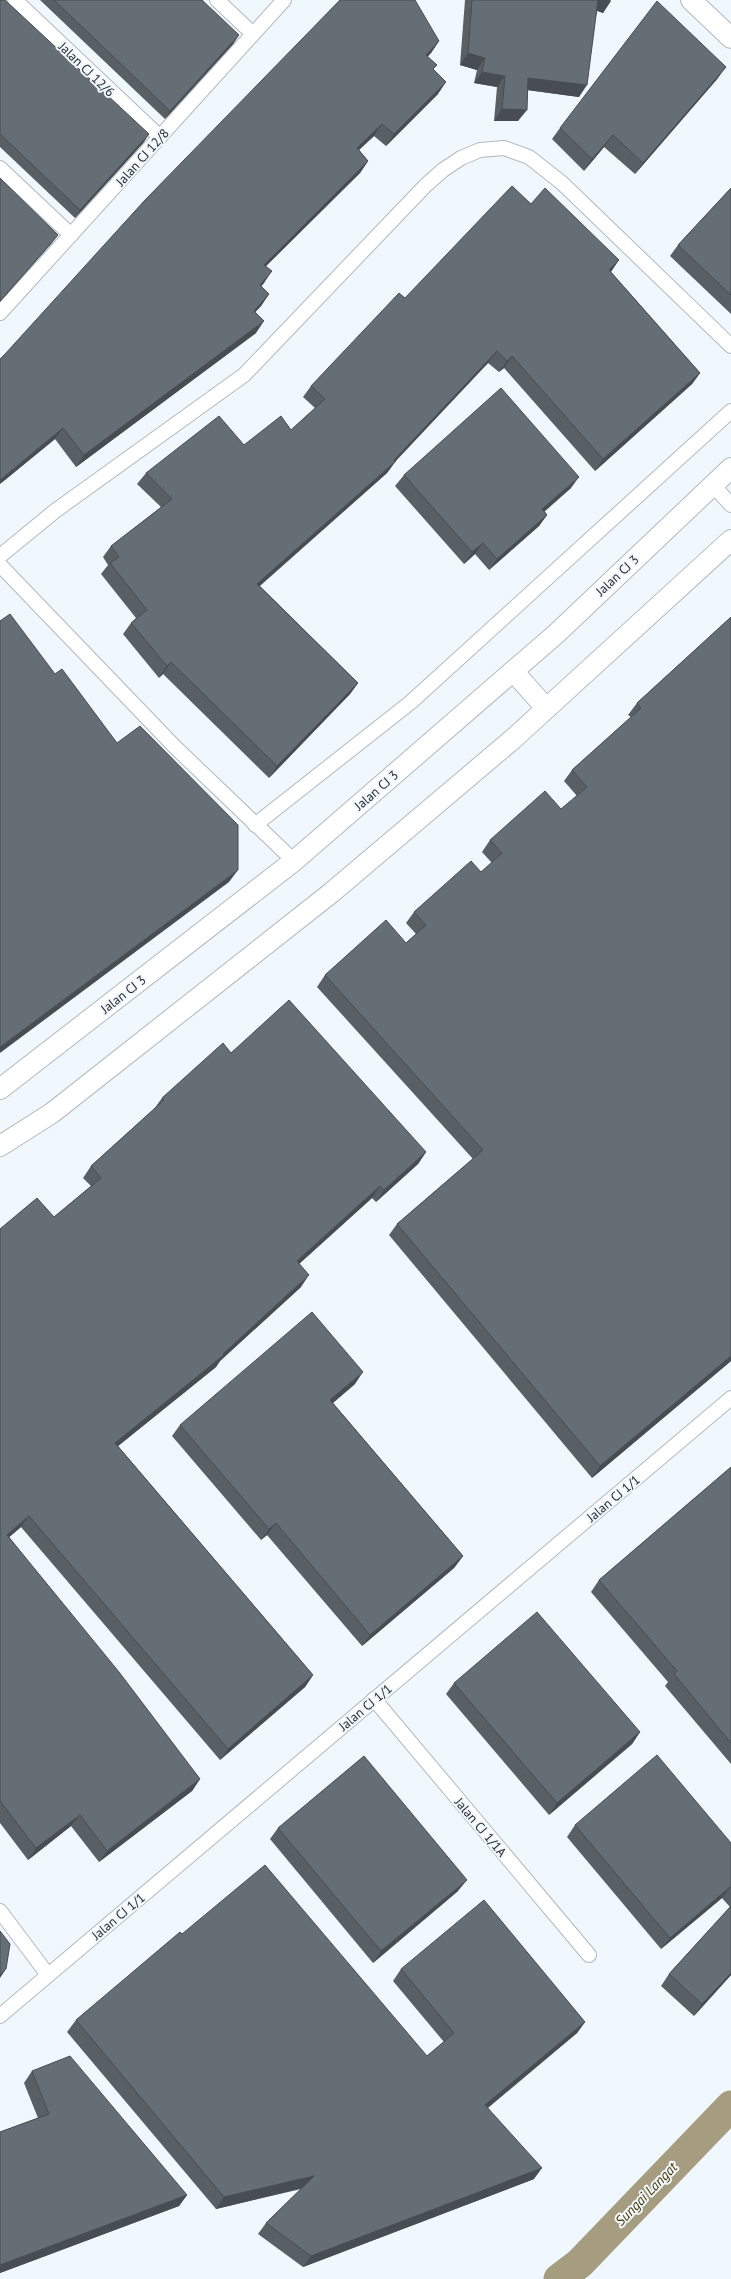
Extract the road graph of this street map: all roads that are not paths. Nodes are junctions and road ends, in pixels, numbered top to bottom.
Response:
1 (15, 0) edge
2 (217, 0) edge
3 (284, 0) edge
4 (691, 0) edge
5 (253, 34) junction
6 (731, 38) edge
7 (160, 137) junction
8 (0, 168) edge
9 (71, 235) junction
10 (0, 313) edge
11 (731, 346) edge
12 (731, 411) edge
13 (731, 468) edge
14 (713, 485) junction
15 (731, 505) edge
16 (731, 540) edge
17 (0, 556) edge
18 (0, 565) edge
19 (513, 671) junction
20 (546, 708) junction
21 (255, 825) junction
22 (294, 861) junction
23 (0, 1089) edge
24 (0, 1146) edge
25 (731, 1398) edge
26 (374, 1699) junction
27 (0, 1911) edge
28 (589, 1955) dead end
29 (48, 1975) junction
30 (0, 2016) edge

1 - 7 street, Jalan CJ 12/6
2 - 5 street
3 - 5 street, Jalan CJ 12/8
4 - 6 street
5 - 7 street, Jalan CJ 12/8
7 - 9 street, Jalan CJ 12/8
8 - 9 street
9 - 10 street, Jalan CJ 12/8
11 - 17 street
12 - 21 street
13 - 14 street, Jalan CJ 3
14 - 15 street
14 - 19 street, Jalan CJ 3
16 - 20 street
18 - 21 street
19 - 20 street
19 - 22 street, Jalan CJ 3
20 - 24 street
21 - 22 street
22 - 23 street, Jalan CJ 3
25 - 26 street, Jalan CJ 1/1
26 - 28 street, Jalan CJ 1/1A
26 - 29 street, Jalan CJ 1/1
27 - 29 street
29 - 30 street, Jalan CJ 1/1

